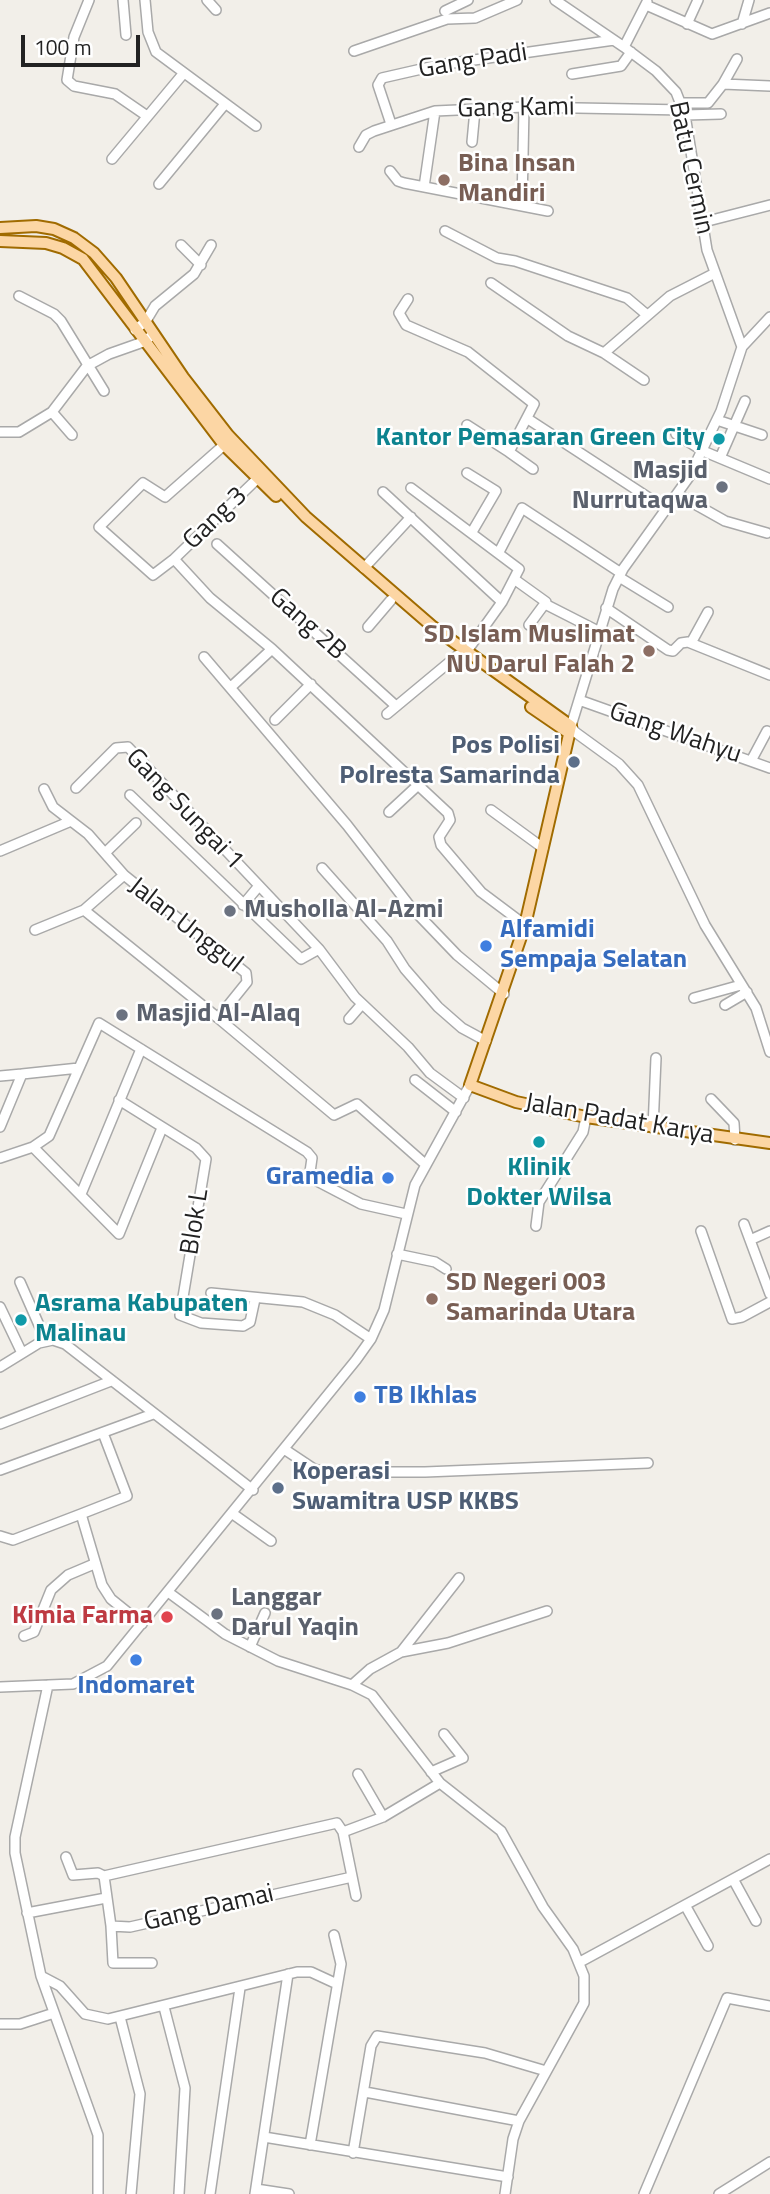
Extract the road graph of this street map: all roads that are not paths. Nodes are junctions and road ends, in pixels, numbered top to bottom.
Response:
1 (89, 0) edge
2 (123, 0) edge
3 (145, 0) edge
4 (207, 0) edge
5 (468, 0) edge
6 (517, 0) edge
7 (555, 0) edge
8 (698, 0) edge
9 (749, 0) edge
10 (647, 3) edge
11 (216, 9) dead end
12 (445, 11) dead end
13 (770, 13) edge
14 (687, 24) junction
15 (742, 24) junction
16 (126, 35) dead end
17 (614, 40) junction
18 (628, 49) junction
19 (354, 51) dead end
20 (737, 59) dead end
21 (183, 74) junction
22 (572, 74) dead end
23 (723, 84) junction
24 (770, 86) edge
25 (225, 104) junction
26 (524, 107) junction
27 (474, 110) junction
28 (683, 110) junction
29 (435, 111) junction
30 (721, 114) dead end
31 (147, 116) junction
32 (391, 124) junction
33 (256, 126) dead end
34 (472, 142) dead end
35 (359, 147) dead end
36 (112, 159) dead end
37 (390, 171) dead end
38 (159, 184) dead end
39 (424, 187) junction
40 (522, 205) junction
41 (770, 205) edge
42 (548, 211) dead end
43 (704, 222) junction
44 (0, 228) edge
45 (445, 231) dead end
46 (0, 241) edge
47 (181, 244) dead end
48 (211, 245) dead end
49 (201, 265) junction
50 (715, 274) junction
51 (491, 283) dead end
52 (19, 296) dead end
53 (408, 299) dead end
54 (646, 314) junction
55 (770, 317) edge
56 (146, 321) junction
57 (766, 327) edge
58 (135, 330) junction
59 (154, 334) junction
60 (143, 342) junction
61 (742, 347) junction
62 (604, 353) junction
63 (87, 366) junction
64 (644, 380) dead end
65 (104, 391) dead end
66 (745, 401) dead end
67 (52, 412) junction
68 (528, 419) junction
69 (717, 420) junction
70 (467, 425) dead end
71 (735, 425) junction
72 (0, 432) edge
73 (72, 435) dead end
74 (676, 435) dead end
75 (762, 435) dead end
76 (224, 445) junction
77 (703, 451) junction
78 (509, 452) junction
79 (720, 458) junction
80 (533, 469) dead end
81 (467, 473) dead end
82 (257, 479) junction
83 (770, 479) edge
84 (411, 488) dead end
85 (383, 492) dead end
86 (677, 495) junction
87 (666, 509) junction
88 (411, 517) junction
89 (472, 532) junction
90 (767, 533) dead end
91 (217, 544) dead end
92 (499, 552) junction
93 (174, 559) junction
94 (364, 568) junction
95 (620, 575) junction
96 (516, 576) junction
97 (391, 600) junction
98 (502, 602) junction
99 (545, 604) junction
100 (668, 607) dead end
101 (606, 608) junction
102 (708, 612) dead end
103 (529, 625) dead end
104 (368, 627) dead end
105 (598, 631) junction
106 (691, 643) junction
107 (272, 649) junction
108 (462, 655) junction
109 (204, 657) dead end
110 (770, 675) edge
111 (312, 684) junction
112 (231, 687) junction
113 (579, 700) junction
114 (396, 706) junction
115 (387, 714) dead end
116 (275, 720) dead end
117 (572, 730) junction
118 (766, 731) dead end
119 (751, 761) junction
120 (770, 768) edge
121 (416, 787) junction
122 (76, 788) dead end
123 (44, 789) dead end
124 (130, 796) dead end
125 (491, 810) dead end
126 (389, 812) dead end
127 (71, 821) junction
128 (136, 823) dead end
129 (543, 848) junction
130 (0, 851) edge
131 (105, 853) junction
132 (322, 868) dead end
133 (124, 875) junction
134 (258, 887) junction
135 (243, 905) junction
136 (84, 910) junction
137 (525, 925) junction
138 (35, 930) dead end
139 (319, 949) junction
140 (744, 989) junction
141 (504, 994) junction
142 (694, 998) dead end
143 (362, 1004) junction
144 (726, 1005) dead end
145 (218, 1018) junction
146 (349, 1019) dead end
147 (486, 1041) junction
148 (141, 1049) junction
149 (770, 1052) edge
150 (656, 1058) dead end
151 (79, 1068) junction
152 (22, 1074) junction
153 (0, 1076) edge
154 (415, 1080) dead end
155 (470, 1086) junction
156 (464, 1098) junction
157 (710, 1099) dead end
158 (119, 1100) junction
159 (456, 1112) junction
160 (586, 1117) junction
161 (0, 1127) edge
162 (162, 1128) junction
163 (653, 1128) junction
164 (735, 1140) junction
165 (770, 1143) edge
166 (33, 1147) junction
167 (0, 1158) edge
168 (425, 1164) junction
169 (81, 1194) junction
170 (406, 1214) junction
171 (744, 1224) dead end
172 (536, 1226) dead end
173 (701, 1231) dead end
174 (770, 1231) edge
175 (750, 1240) junction
176 (397, 1254) junction
177 (446, 1269) dead end
178 (20, 1282) dead end
179 (211, 1293) dead end
180 (770, 1294) edge
181 (255, 1298) junction
182 (770, 1303) edge
183 (0, 1307) edge
184 (371, 1339) junction
185 (46, 1341) junction
186 (21, 1352) junction
187 (0, 1367) edge
188 (111, 1381) junction
189 (153, 1414) junction
190 (0, 1424) edge
191 (103, 1433) junction
192 (284, 1449) junction
193 (648, 1463) dead end
194 (0, 1470) edge
195 (253, 1490) junction
196 (81, 1514) junction
197 (233, 1514) junction
198 (0, 1536) edge
199 (271, 1541) dead end
200 (94, 1564) junction
201 (459, 1578) dead end
202 (169, 1592) junction
203 (547, 1611) dead end
204 (265, 1613) dead end
205 (142, 1624) junction
206 (24, 1636) dead end
207 (250, 1647) junction
208 (401, 1652) junction
209 (48, 1685) junction
210 (352, 1685) junction
211 (0, 1687) edge
212 (444, 1734) dead end
213 (431, 1772) junction
214 (358, 1774) dead end
215 (440, 1783) junction
216 (383, 1817) junction
217 (343, 1832) junction
218 (66, 1857) dead end
219 (770, 1859) edge
220 (104, 1876) junction
221 (352, 1877) junction
222 (733, 1879) junction
223 (356, 1896) dead end
224 (106, 1898) junction
225 (685, 1905) junction
226 (27, 1913) junction
227 (755, 1921) dead end
228 (111, 1926) junction
229 (334, 1935) dead end
230 (708, 1946) dead end
231 (580, 1962) junction
232 (152, 1963) dead end
233 (288, 1974) junction
234 (41, 1976) junction
235 (337, 1984) junction
236 (240, 1988) junction
237 (770, 2006) edge
238 (164, 2007) junction
239 (54, 2013) junction
240 (120, 2017) junction
241 (0, 2024) edge
242 (546, 2071) junction
243 (365, 2092) junction
244 (519, 2121) junction
245 (264, 2137) junction
246 (310, 2145) junction
247 (353, 2153) junction
248 (770, 2162) edge
249 (508, 2177) junction
250 (255, 2191) edge
251 (98, 2194) edge
252 (131, 2194) edge
253 (179, 2194) edge
254 (210, 2194) edge
255 (289, 2194) edge
256 (505, 2194) edge
257 (644, 2194) edge
258 (719, 2194) edge

1 - 31 street
2 - 16 street
3 - 21 street
4 - 11 street
5 - 12 street
6 - 19 street
7 - 17 street, Batu Cermin
8 - 14 street
9 - 15 street
10 - 14 street
10 - 18 street
13 - 15 street
14 - 15 street
17 - 18 street, Batu Cermin
17 - 32 street, Gang Padi
18 - 22 street
18 - 28 street, Batu Cermin
20 - 23 street
21 - 25 street
21 - 31 street
23 - 24 street
23 - 28 street
25 - 33 street
25 - 38 street
26 - 27 street, Gang Kami
26 - 28 street, Gang Kami
26 - 40 street
27 - 29 street, Gang Kami
27 - 34 street
28 - 30 street
28 - 43 street, Batu Cermin
29 - 32 street, Gang Kami
29 - 39 street
31 - 36 street
32 - 35 street, Gang Kami
37 - 39 street
39 - 40 street
40 - 42 street
41 - 43 street
43 - 50 street, Batu Cermin
44 - 56 main road
45 - 54 street
46 - 58 main road
47 - 49 street
48 - 49 street
49 - 56 street
50 - 54 street
50 - 61 street, Batu Cermin
51 - 62 street
52 - 63 street
53 - 68 street
54 - 62 street
55 - 57 street
56 - 58 street
56 - 59 main road
57 - 61 street
58 - 60 main road
59 - 60 street
59 - 94 main road
60 - 63 street
60 - 76 main road
61 - 69 street
62 - 64 street
63 - 65 street
63 - 67 street
66 - 71 street
67 - 72 street
67 - 73 street
68 - 78 street
68 - 87 street
69 - 71 street
69 - 77 street
70 - 78 street
71 - 75 street
71 - 79 street
74 - 77 street
76 - 82 main road
76 - 93 street
77 - 79 street
77 - 86 street
78 - 80 street
79 - 83 street
81 - 89 street
82 - 93 street, Gang 3
82 - 97 main road
84 - 89 street
85 - 88 street
86 - 87 street
86 - 90 street
87 - 95 street
88 - 94 street
88 - 98 street
89 - 92 street
91 - 114 street, Gang 2B
92 - 95 street
92 - 96 street
93 - 107 street
94 - 108 main road
95 - 100 street
95 - 101 street
96 - 98 street
96 - 99 street
97 - 104 street
97 - 108 main road
98 - 108 street
99 - 103 street
99 - 105 street
101 - 105 street
101 - 106 street
102 - 106 street
105 - 113 street
106 - 110 street
107 - 111 street
107 - 112 street
108 - 114 street
108 - 117 main road
109 - 112 street
111 - 116 street
111 - 121 street
112 - 141 street
113 - 117 street
113 - 119 street, Gang Wahyu
114 - 115 street
117 - 129 main road
117 - 140 street
118 - 119 street
119 - 120 street, Gang Wahyu
121 - 126 street
121 - 137 street
122 - 134 street, Gang Sungai 1
123 - 127 street
124 - 135 street
125 - 129 street
127 - 130 street
127 - 131 street
128 - 131 street
129 - 137 main road
131 - 133 street
132 - 147 street
133 - 136 street, Jalan Unggul
133 - 145 street, Jalan Unggul
134 - 135 street
134 - 139 street, Gang Sungai 1
135 - 139 street
136 - 138 street
136 - 145 street, Jalan Unggul
137 - 141 main road
139 - 143 street, Gang Sungai 1
140 - 142 street
140 - 144 street
140 - 149 street
141 - 147 main road
143 - 146 street
143 - 156 street, Gang Sungai 1
145 - 168 street, Jalan Unggul
147 - 155 main road
148 - 151 street
148 - 158 street
148 - 170 street
150 - 163 street
151 - 152 street
151 - 166 street
152 - 153 street
152 - 161 street
154 - 159 street
155 - 156 street
155 - 160 main road, Jalan Padat Karya
156 - 159 street
157 - 164 street
158 - 162 street
158 - 169 street
159 - 168 street
160 - 163 main road, Jalan Padat Karya
160 - 172 street
162 - 169 street
162 - 181 street, Blok L
163 - 164 main road, Jalan Padat Karya
164 - 165 main road, Jalan Padat Karya
166 - 167 street
166 - 169 street
168 - 170 street
170 - 176 street
171 - 175 street
173 - 182 street
174 - 175 street
175 - 180 street
176 - 177 street
176 - 184 street
178 - 185 street
179 - 181 street
181 - 184 street
183 - 186 street
184 - 192 street
185 - 186 street
185 - 188 street
186 - 187 street
188 - 189 street
188 - 190 street
189 - 191 street
189 - 195 street
191 - 194 street
191 - 196 street
192 - 193 street
192 - 195 street
195 - 197 street
196 - 198 street
196 - 200 street
197 - 199 street
197 - 202 street
200 - 205 street
200 - 206 street
201 - 208 street
202 - 205 street
202 - 207 street
203 - 208 street
204 - 207 street
205 - 209 street
207 - 210 street
208 - 210 street
209 - 211 street
209 - 226 street
210 - 213 street
212 - 213 street
213 - 215 street
214 - 216 street
215 - 216 street, Gang Damai
215 - 231 street
216 - 217 street, Gang Damai
217 - 220 street, Gang Damai
217 - 221 street
218 - 220 street
219 - 222 street
220 - 224 street, Gang Damai
221 - 223 street
221 - 228 street, Gang Damai
222 - 225 street
222 - 227 street
224 - 226 street
224 - 228 street, Gang Damai
225 - 230 street
225 - 231 street
226 - 234 street
228 - 232 street
229 - 235 street
231 - 242 street
233 - 235 street
233 - 236 street
233 - 245 street
234 - 239 street
234 - 240 street
235 - 246 street
236 - 238 street
236 - 254 street
237 - 257 street
238 - 240 street
238 - 253 street
239 - 241 street
239 - 251 street
240 - 252 street
242 - 243 street
242 - 244 street
243 - 244 street
243 - 247 street
244 - 249 street
245 - 246 street
245 - 250 street
246 - 247 street
247 - 249 street
248 - 258 street
249 - 256 street
250 - 255 street

